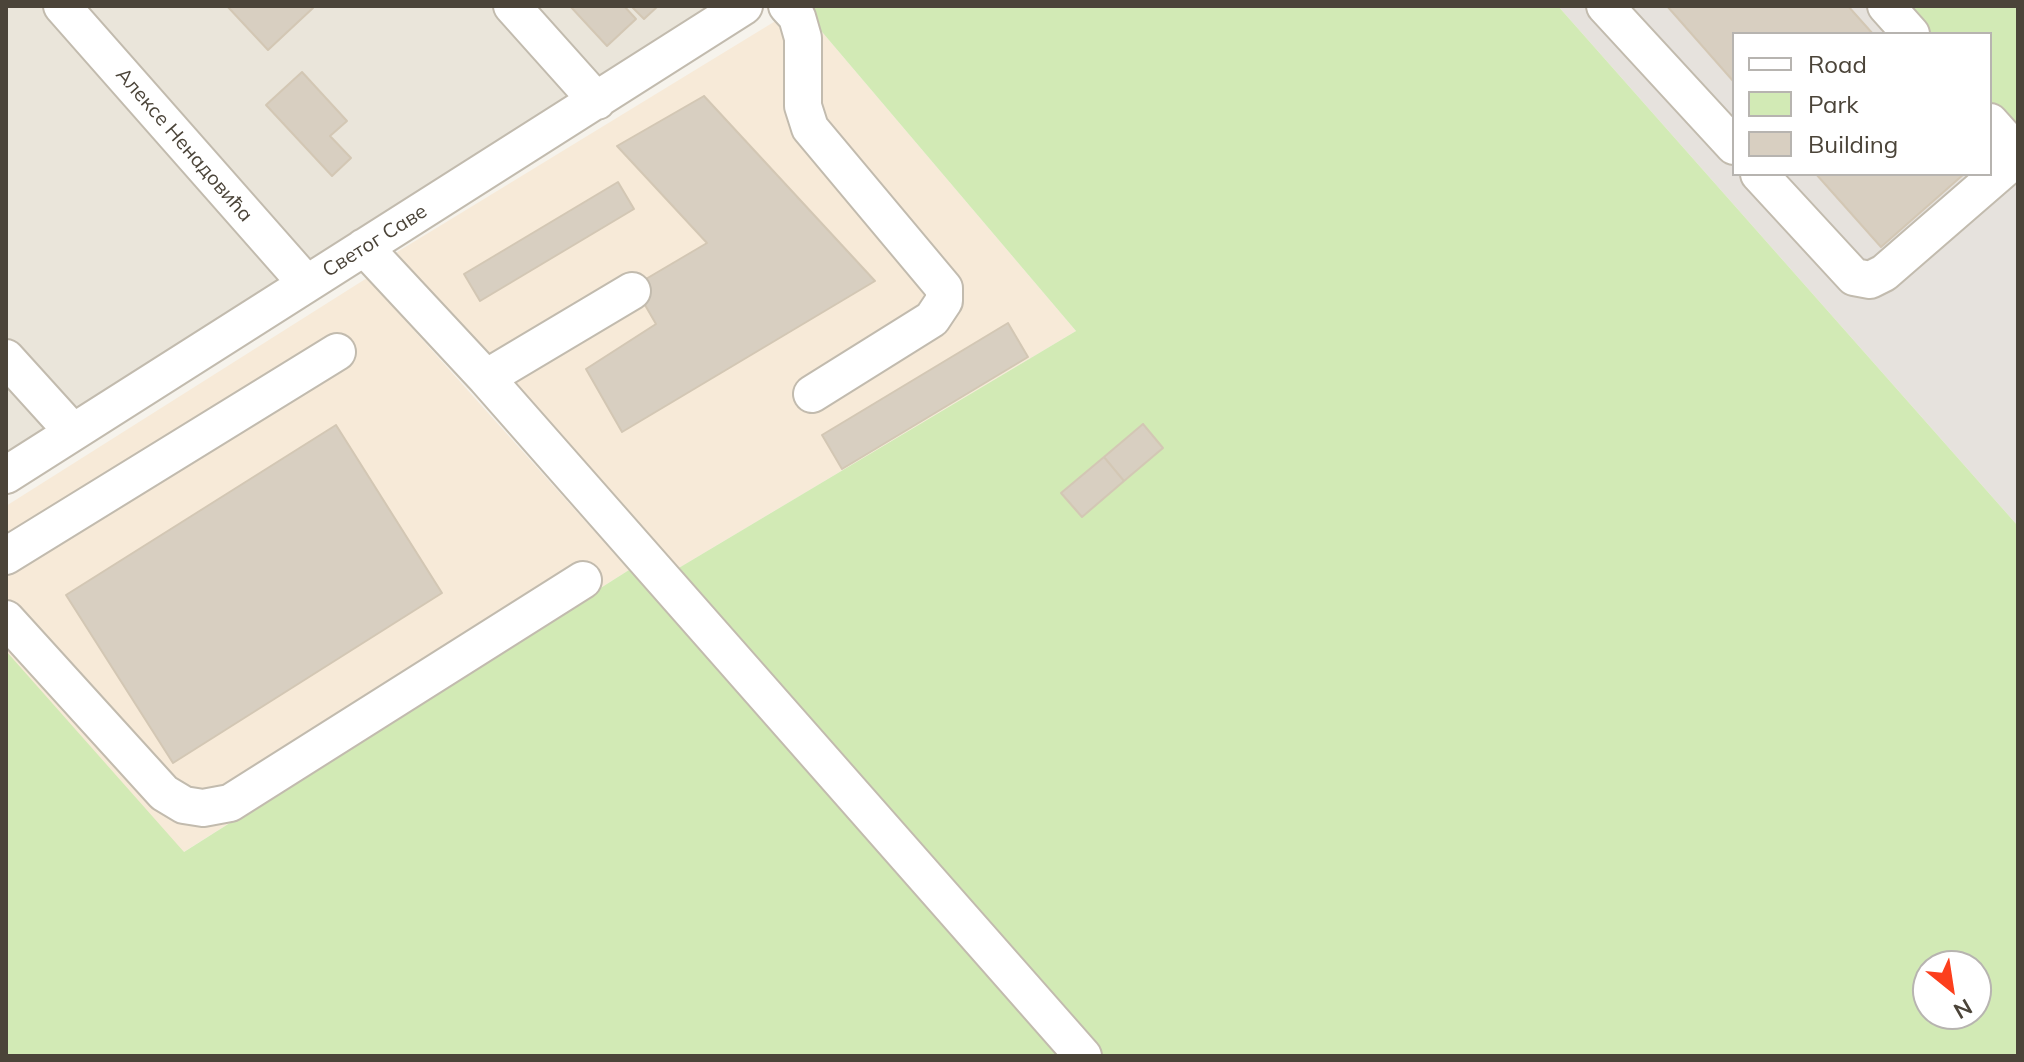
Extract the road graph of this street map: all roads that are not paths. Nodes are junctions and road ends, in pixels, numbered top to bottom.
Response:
1 (62, 6) edge
2 (512, 6) edge
3 (744, 6) edge
4 (787, 6) edge
5 (1605, 6) edge
6 (1886, 6) edge
7 (1909, 32) edge
8 (597, 101) junction
9 (1992, 124) edge
10 (1732, 144) edge
11 (1761, 176) edge
12 (364, 247) junction
13 (306, 283) junction
14 (632, 291) dead end
15 (337, 352) dead end
16 (6, 358) edge
17 (486, 378) junction
18 (812, 394) dead end
19 (73, 432) junction
20 (6, 475) edge
21 (6, 556) edge
22 (583, 580) dead end
23 (6, 619) edge
24 (1083, 1056) edge

1 - 13 street, Алексе Ненадовића
2 - 8 street
3 - 8 street, Светог Саве
4 - 18 street
5 - 10 street
6 - 7 street
8 - 12 street, Светог Саве
9 - 11 street
12 - 13 street, Светог Саве
12 - 17 street
13 - 19 street, Светог Саве
14 - 17 street
15 - 21 street
16 - 19 street
17 - 24 street
19 - 20 street, Светог Саве
22 - 23 street

